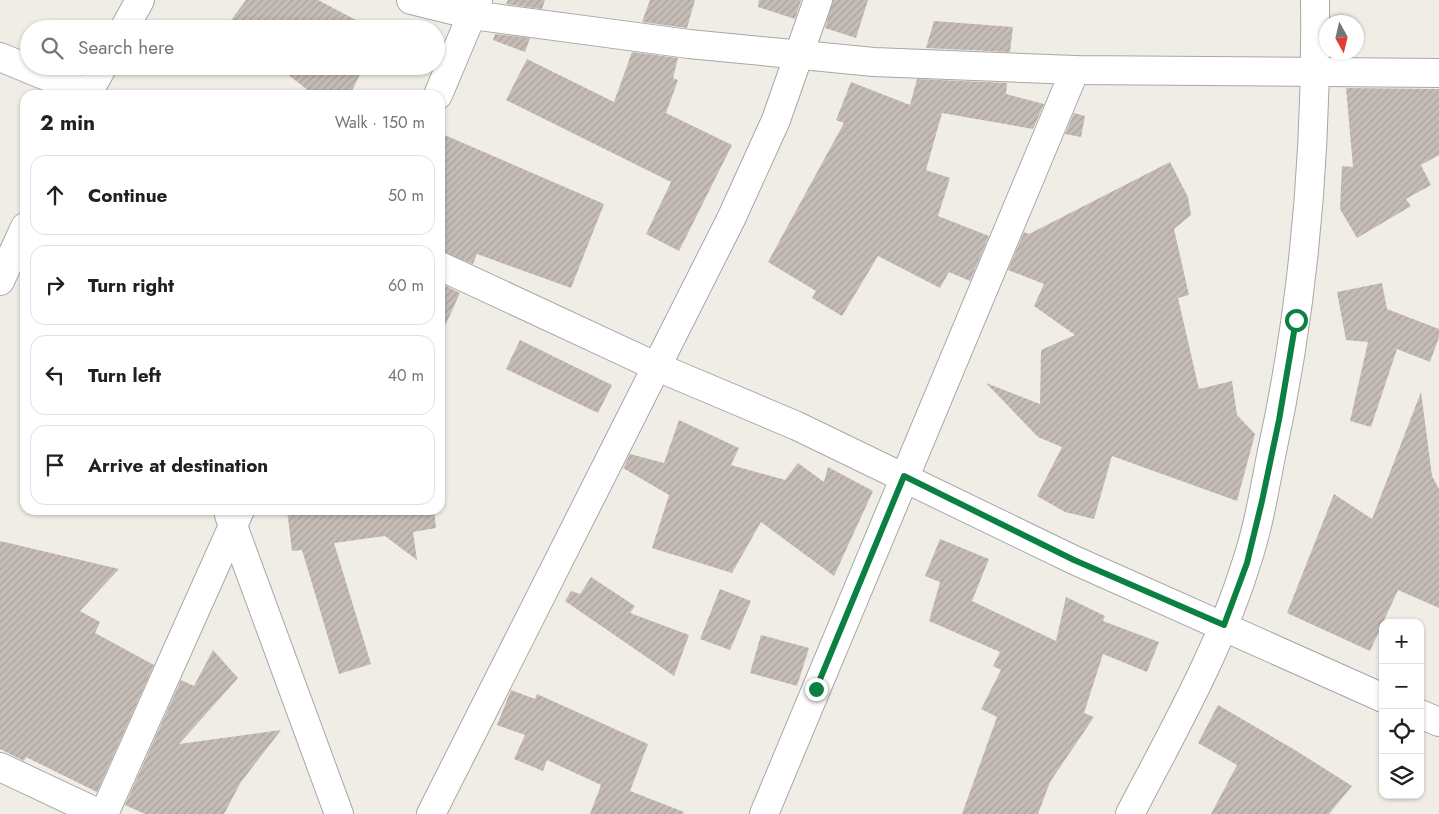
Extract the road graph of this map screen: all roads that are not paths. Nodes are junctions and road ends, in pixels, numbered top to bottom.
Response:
1 (140, 0) edge
2 (412, 0) edge
3 (818, 0) edge
4 (1314, 0) edge
5 (475, 7) edge
6 (129, 20) edge
7 (800, 55) junction
8 (0, 57) edge
9 (20, 65) edge
10 (1075, 70) junction
11 (1316, 71) junction
12 (1439, 74) edge
13 (43, 75) edge
14 (98, 75) edge
15 (79, 90) edge
16 (91, 90) edge
17 (440, 90) edge
18 (20, 238) edge
19 (445, 268) edge
20 (0, 281) edge
21 (656, 366) junction
22 (904, 476) junction
23 (233, 515) edge
24 (1224, 625) junction
25 (1379, 696) edge
26 (1424, 716) edge
27 (1439, 722) edge
28 (0, 767) edge
29 (100, 814) edge
30 (104, 814) edge
31 (339, 814) edge
32 (431, 814) edge
33 (764, 814) edge
34 (1130, 814) edge

1 - 6 street
2 - 5 street
3 - 7 street
4 - 11 street
5 - 7 street
5 - 17 street
7 - 10 street
7 - 21 street
8 - 9 street
10 - 11 street
10 - 22 street
11 - 12 street
11 - 24 street
13 - 15 street
14 - 16 street
18 - 20 street
19 - 21 street
21 - 22 street
21 - 32 street
22 - 24 street
22 - 33 street
23 - 30 street
23 - 31 street
24 - 25 street
24 - 34 street
26 - 27 street
28 - 29 street

